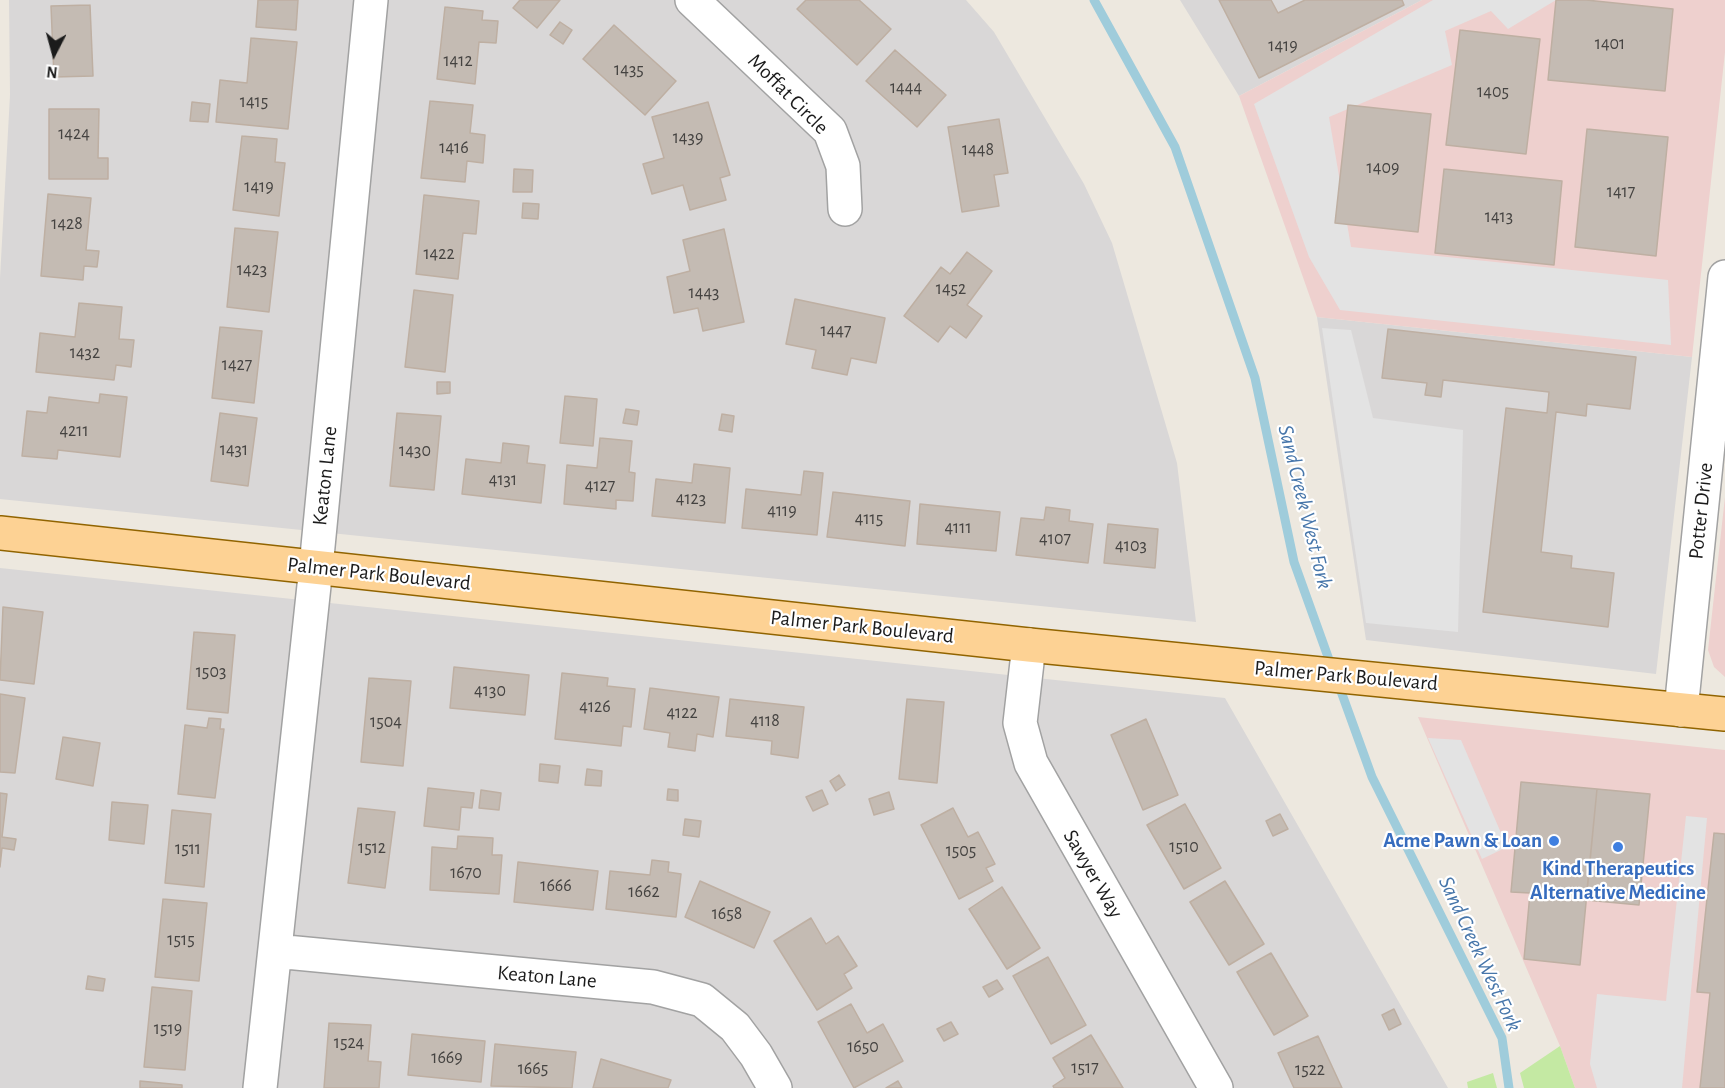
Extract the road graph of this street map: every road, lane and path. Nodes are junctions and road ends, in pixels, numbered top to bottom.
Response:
1 (371, 0) edge
2 (692, 0) edge
3 (846, 209) dead end
4 (1725, 277) edge
5 (0, 533) edge
6 (316, 567) junction
7 (1029, 645) junction
8 (1681, 710) junction
9 (1725, 714) edge
10 (275, 951) junction
11 (260, 1088) edge
12 (776, 1088) edge
13 (1216, 1088) edge

1 - 6 street, Keaton Lane
2 - 3 street, Moffat Circle
4 - 8 street, Potter Drive
5 - 6 main road, Palmer Park Boulevard
6 - 7 main road, Palmer Park Boulevard
6 - 10 street, Keaton Lane
7 - 8 main road, Palmer Park Boulevard
7 - 13 street, Sawyer Way
8 - 9 main road, Palmer Park Boulevard
10 - 11 street, Keaton Lane
10 - 12 street, Keaton Lane

